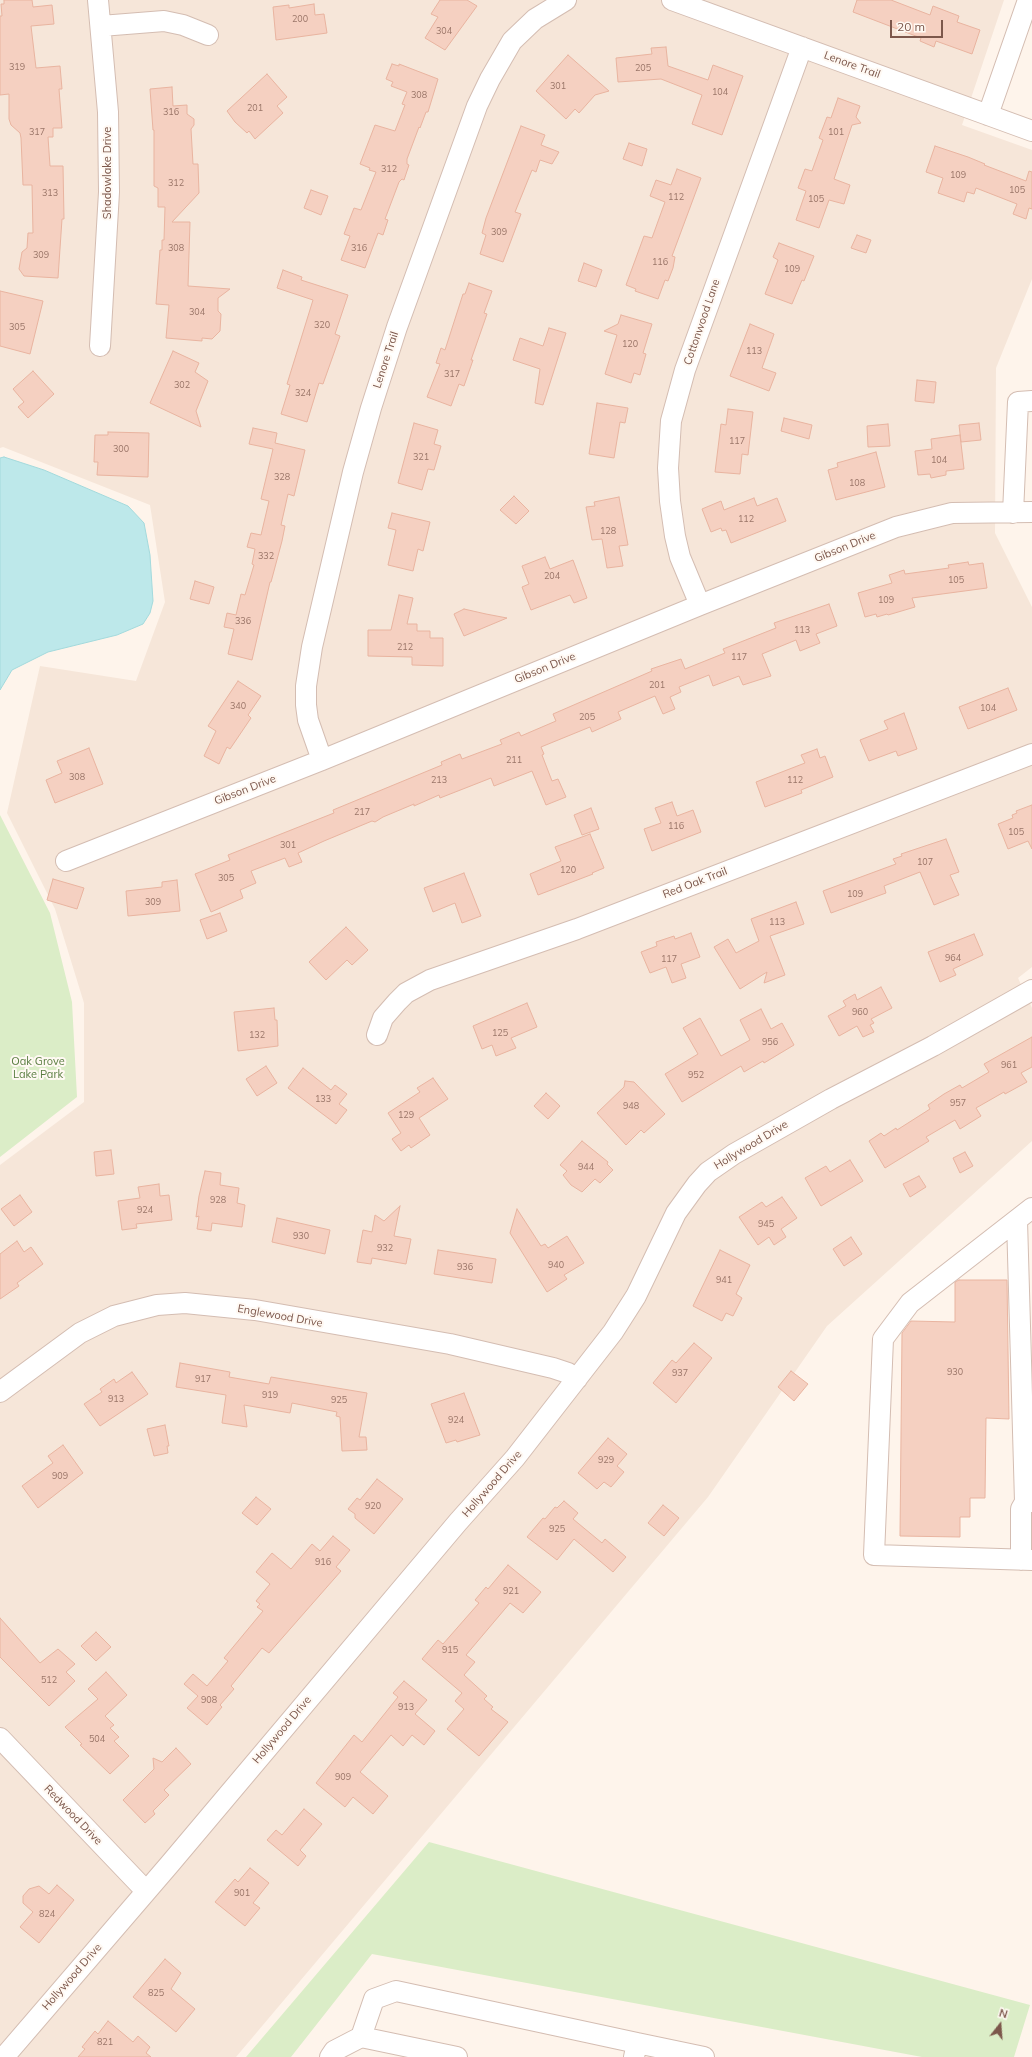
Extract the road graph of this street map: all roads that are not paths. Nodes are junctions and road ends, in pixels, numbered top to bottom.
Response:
1 (98, 0) edge
2 (566, 0) edge
3 (672, 0) edge
4 (1028, 0) edge
5 (101, 26) junction
6 (208, 35) dead end
7 (802, 47) junction
8 (988, 115) junction
9 (1032, 131) edge
10 (100, 346) dead end
11 (1032, 401) edge
12 (1023, 512) edge
13 (700, 605) junction
14 (1032, 754) edge
15 (322, 760) junction
16 (66, 860) dead end
17 (1032, 990) edge
18 (377, 1035) dead end
19 (1025, 1214) edge
20 (577, 1379) junction
21 (0, 1392) edge
22 (1028, 1502) edge
23 (1026, 1560) edge
24 (0, 1738) edge
25 (146, 1892) junction
26 (361, 2037) junction
27 (635, 2050) edge
28 (4, 2057) edge
29 (330, 2057) edge
30 (457, 2057) edge
31 (704, 2057) edge

1 - 5 street, Shadowlake Drive
2 - 15 street, Lenore Trail
3 - 7 street, Lenore Trail
4 - 8 street
5 - 6 street
5 - 10 street, Shadowlake Drive
7 - 8 street, Lenore Trail
7 - 13 street, Cottonwood Lane
8 - 9 street, Lenore Trail
11 - 12 street
12 - 13 street, Gibson Drive
13 - 15 street, Gibson Drive
14 - 18 street, Red Oak Trail
15 - 16 street, Gibson Drive
17 - 20 street, Hollywood Drive
19 - 22 street
19 - 23 street
20 - 21 street, Englewood Drive
20 - 25 street, Hollywood Drive
22 - 23 street
24 - 25 street, Redwood Drive
25 - 28 street, Hollywood Drive
26 - 27 street
26 - 29 street
26 - 30 street
27 - 31 street

